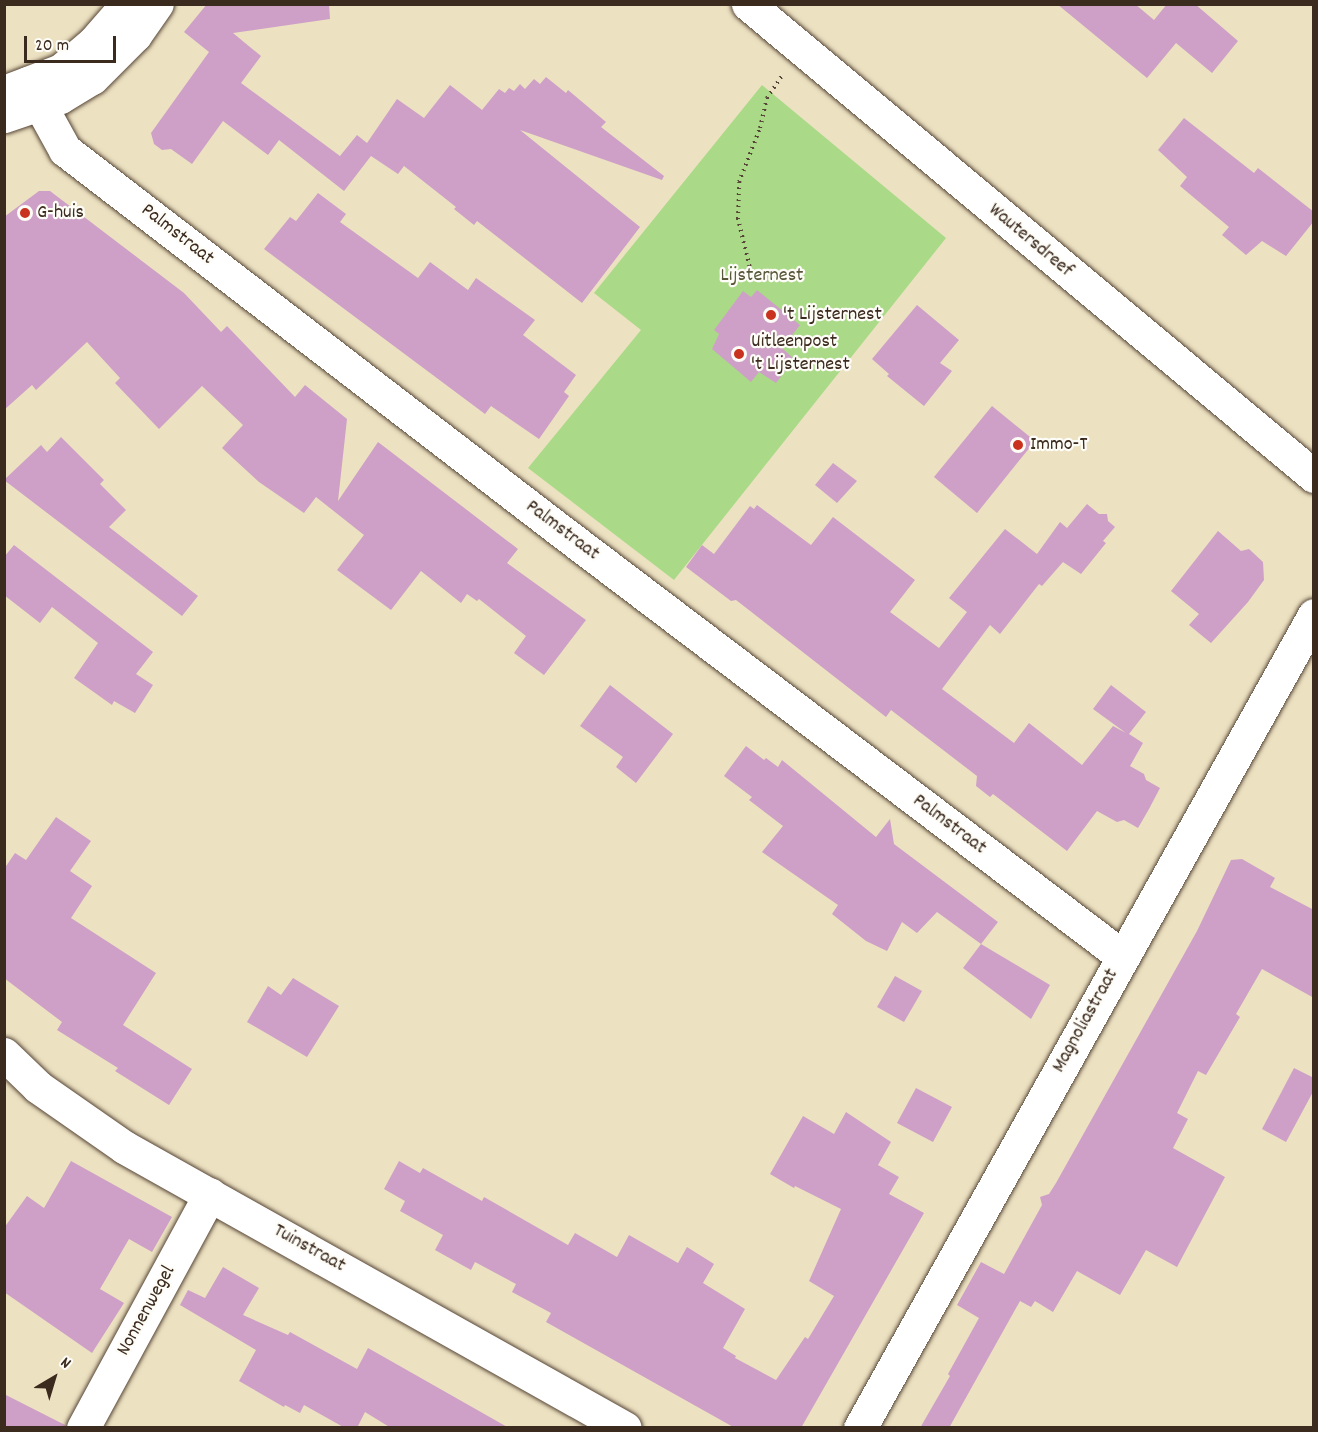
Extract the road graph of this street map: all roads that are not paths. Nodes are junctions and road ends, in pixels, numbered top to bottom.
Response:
1 (127, 4) edge
2 (157, 4) edge
3 (748, 4) edge
4 (24, 93) edge
5 (4, 116) edge
6 (1314, 476) edge
7 (1314, 615) edge
8 (1122, 956) junction
9 (4, 1054) edge
10 (210, 1194) junction
11 (82, 1428) edge
12 (626, 1428) edge
13 (860, 1428) edge

1 - 4 street
2 - 4 street
3 - 6 street, Wautersdreef
4 - 5 street
4 - 8 street, Palmstraat
7 - 8 street, Magnoliastraat
8 - 13 street, Magnoliastraat
9 - 10 street, Tuinstraat
10 - 11 street, Nonnenwegel
10 - 12 street, Tuinstraat

